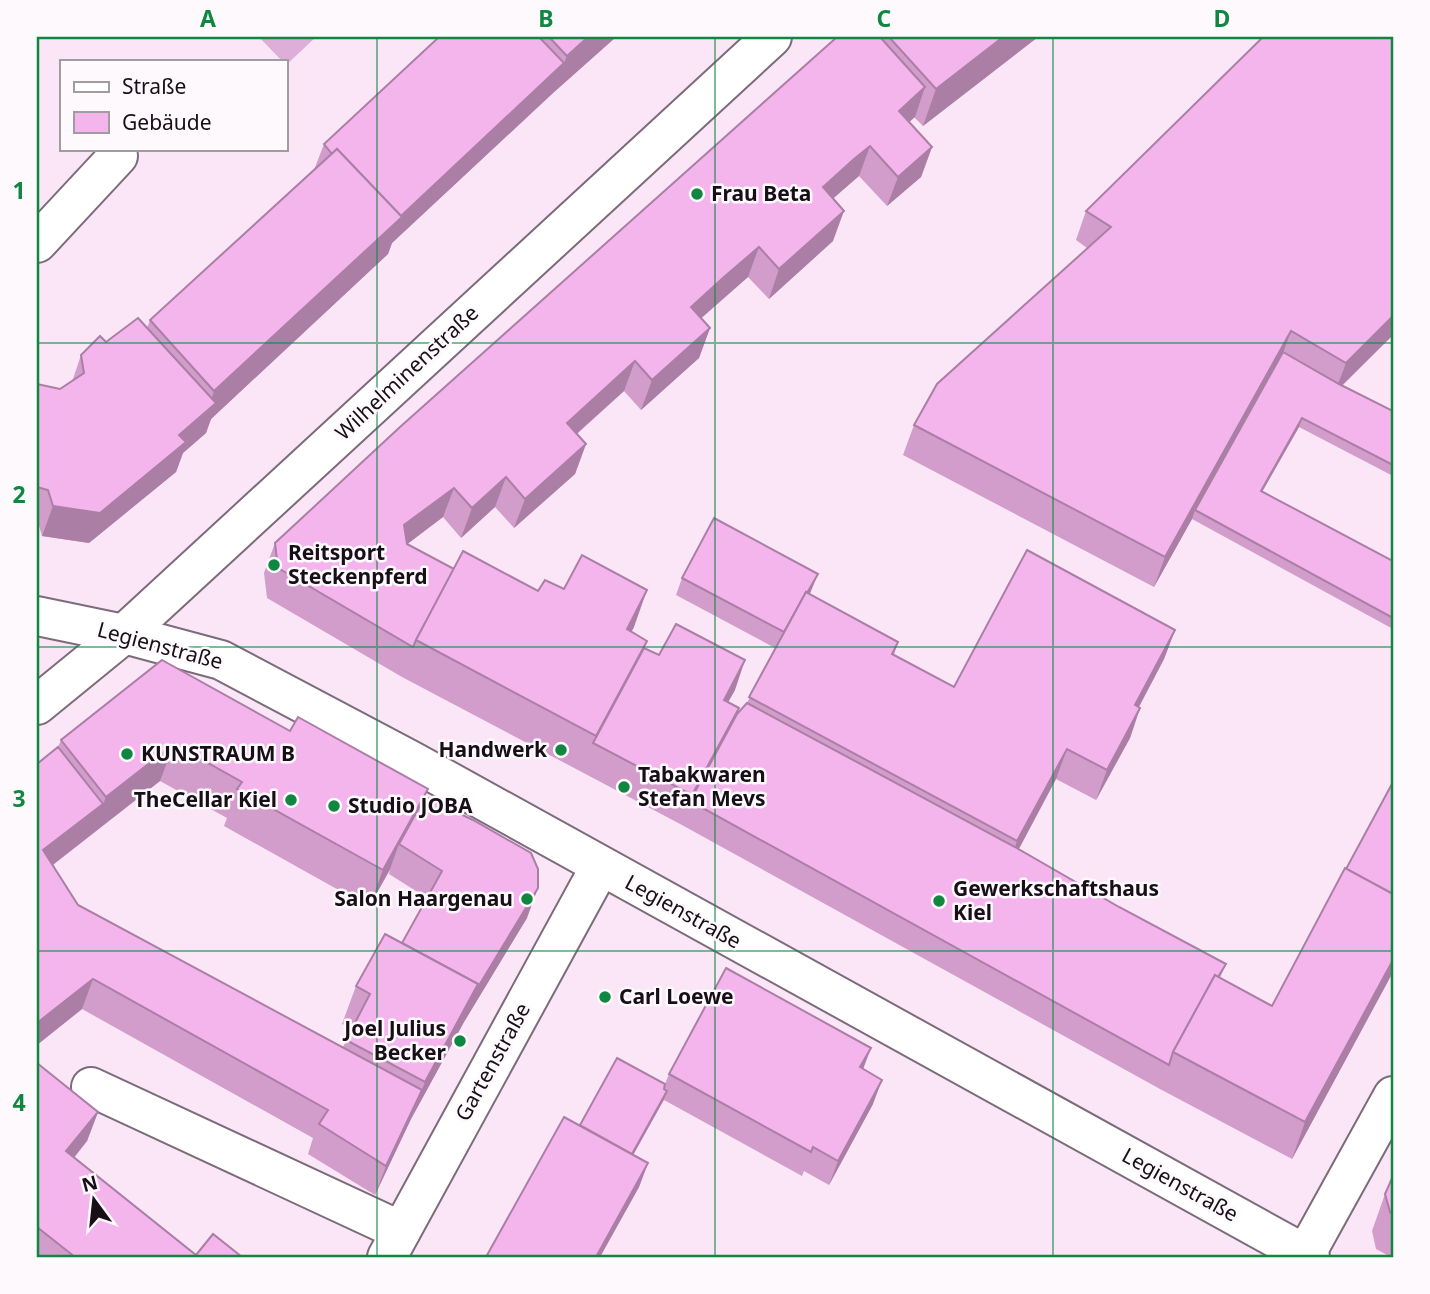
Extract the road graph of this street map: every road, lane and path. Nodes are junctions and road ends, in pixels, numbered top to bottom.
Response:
1 (772, 37) edge
2 (118, 156) dead end
3 (37, 243) edge
4 (37, 616) edge
5 (124, 634) junction
6 (37, 705) edge
7 (600, 866) junction
8 (91, 1087) dead end
9 (1393, 1096) edge
10 (394, 1244) edge
11 (1306, 1256) edge

1 - 5 street, Wilhelminenstraße
2 - 3 street
4 - 5 street, Legienstraße
5 - 6 street, Wilhelminenstraße
5 - 7 street, Legienstraße
7 - 10 street, Gartenstraße
7 - 11 street, Legienstraße
8 - 10 street
9 - 11 street

